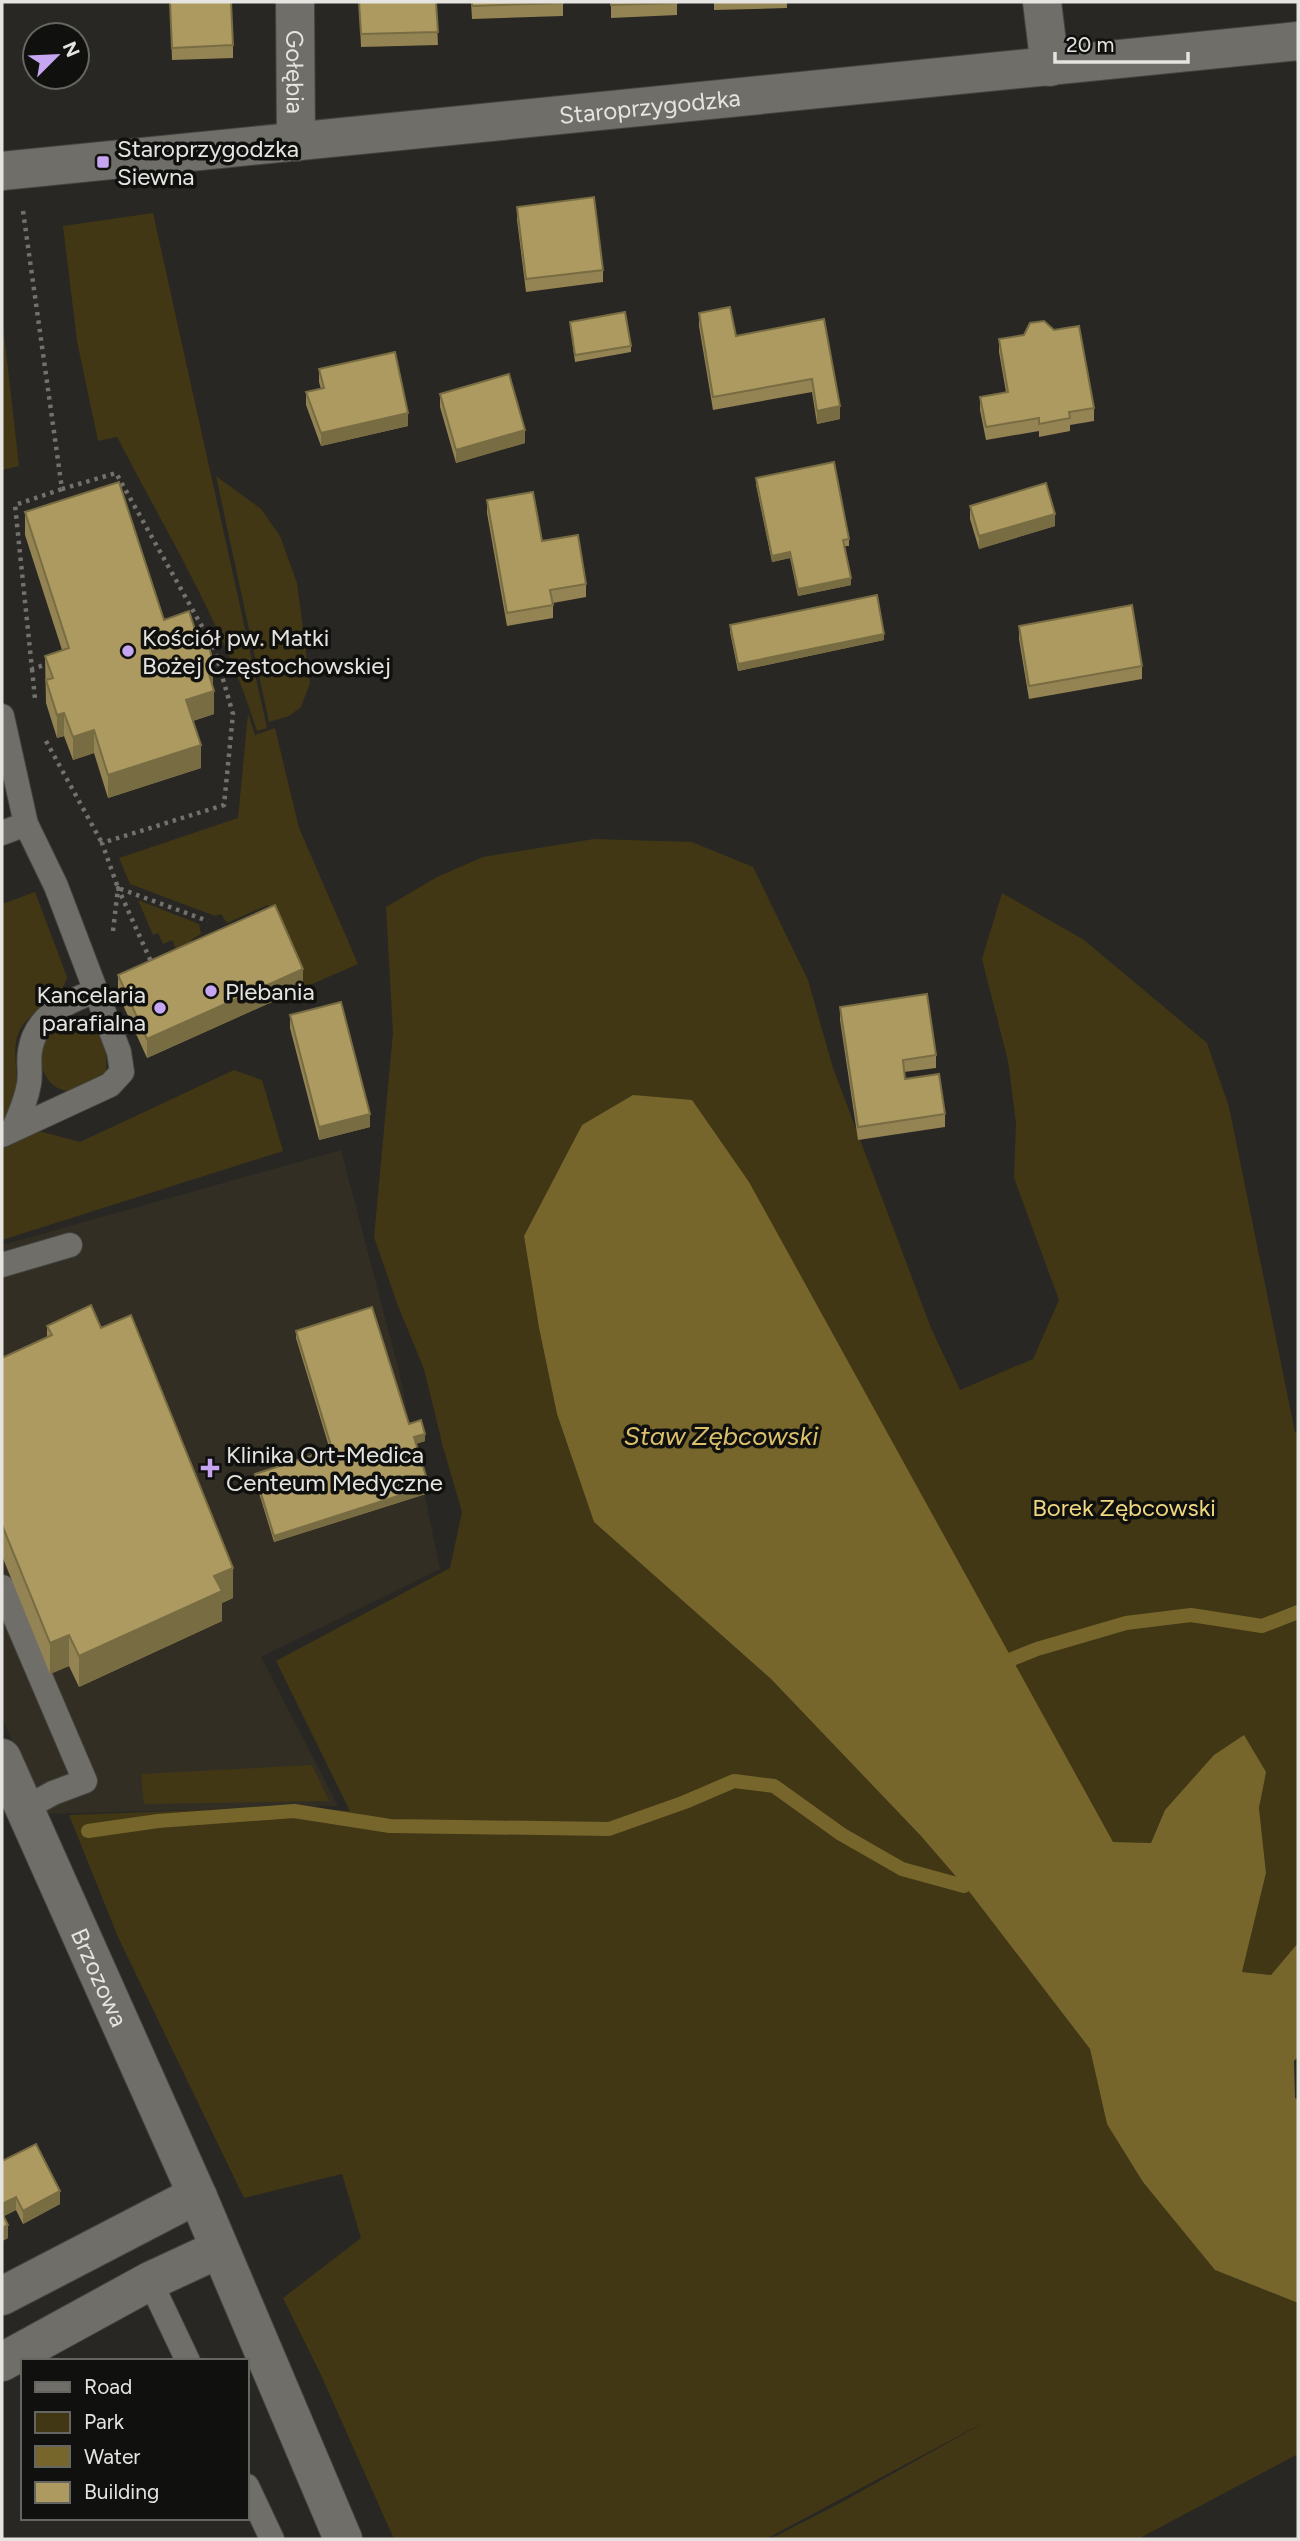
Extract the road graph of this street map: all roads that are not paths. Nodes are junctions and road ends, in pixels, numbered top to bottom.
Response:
1 (295, 2) edge
2 (1042, 2) edge
3 (1298, 40) edge
4 (1050, 67) junction
5 (296, 142) junction
6 (2, 171) edge
7 (2, 718) edge
8 (26, 824) junction
9 (2, 833) edge
10 (94, 992) junction
11 (7, 1133) edge
12 (70, 1245) dead end
13 (2, 1265) edge
14 (2, 1587) edge
15 (2, 1758) edge
16 (24, 1809) junction
17 (198, 2197) junction
18 (219, 2249) junction
19 (150, 2281) junction
20 (2, 2297) edge
21 (187, 2359) edge
22 (2, 2362) edge
23 (248, 2488) edge
24 (272, 2539) edge
25 (343, 2539) edge

1 - 5 street, Gołębia
2 - 4 street
3 - 4 street, Staroprzygodzka
4 - 5 street, Staroprzygodzka
5 - 6 street, Staroprzygodzka
7 - 8 lane
8 - 9 lane
8 - 10 lane
10 - 11 lane
10 - 11 lane
12 - 13 lane
14 - 16 lane
15 - 16 street, Brzozowa
16 - 17 street, Brzozowa
17 - 18 street, Brzozowa
17 - 20 street
18 - 19 street
18 - 25 street, Brzozowa
19 - 21 lane
19 - 22 street
23 - 24 lane

